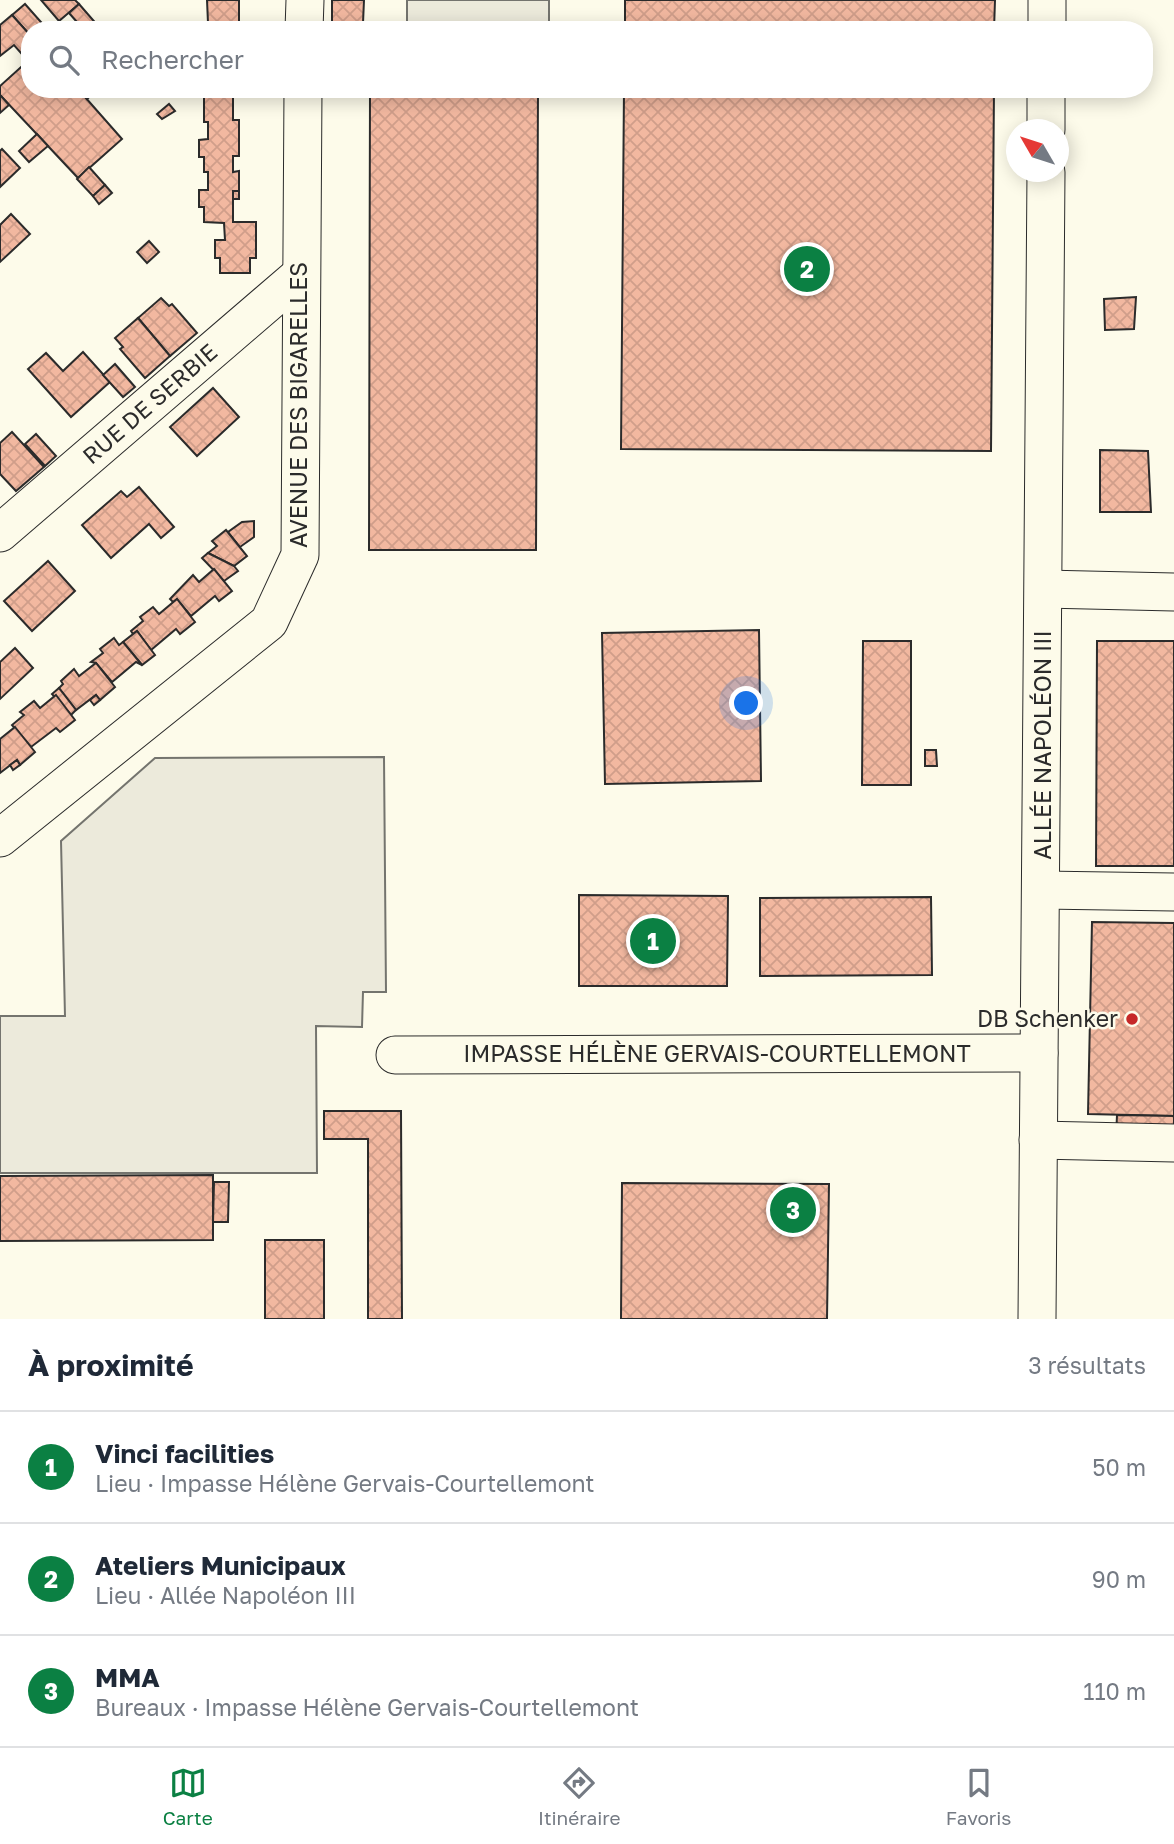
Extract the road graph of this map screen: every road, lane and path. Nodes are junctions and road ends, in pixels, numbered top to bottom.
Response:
1 (305, 0) edge
2 (1047, 0) edge
3 (304, 21) edge
4 (1047, 21) edge
5 (303, 98) edge
6 (1046, 98) edge
7 (1046, 119) edge
8 (1046, 182) edge
9 (300, 275) junction
10 (0, 533) edge
11 (1044, 589) junction
12 (1174, 592) edge
13 (0, 838) edge
14 (1042, 890) junction
15 (1174, 892) edge
16 (1039, 1053) junction
17 (395, 1055) dead end
18 (1038, 1140) junction
19 (1174, 1143) edge
20 (1037, 1319) edge

1 - 3 street
2 - 4 street
5 - 9 street, AVENUE DES BIGARELLES
6 - 7 street
8 - 11 street, ALLÉE NAPOLÉON III
9 - 10 street, RUE DE SERBIE
9 - 13 street, AVENUE DES BIGARELLES
11 - 12 street
11 - 14 street, ALLÉE NAPOLÉON III
14 - 15 street
14 - 16 street, ALLÉE NAPOLÉON III
16 - 17 street, IMPASSE HÉLÈNE GERVAIS-COURTELLEMONT
16 - 18 street, ALLÉE NAPOLÉON III
18 - 19 street
18 - 20 street, ALLÉE NAPOLÉON III

